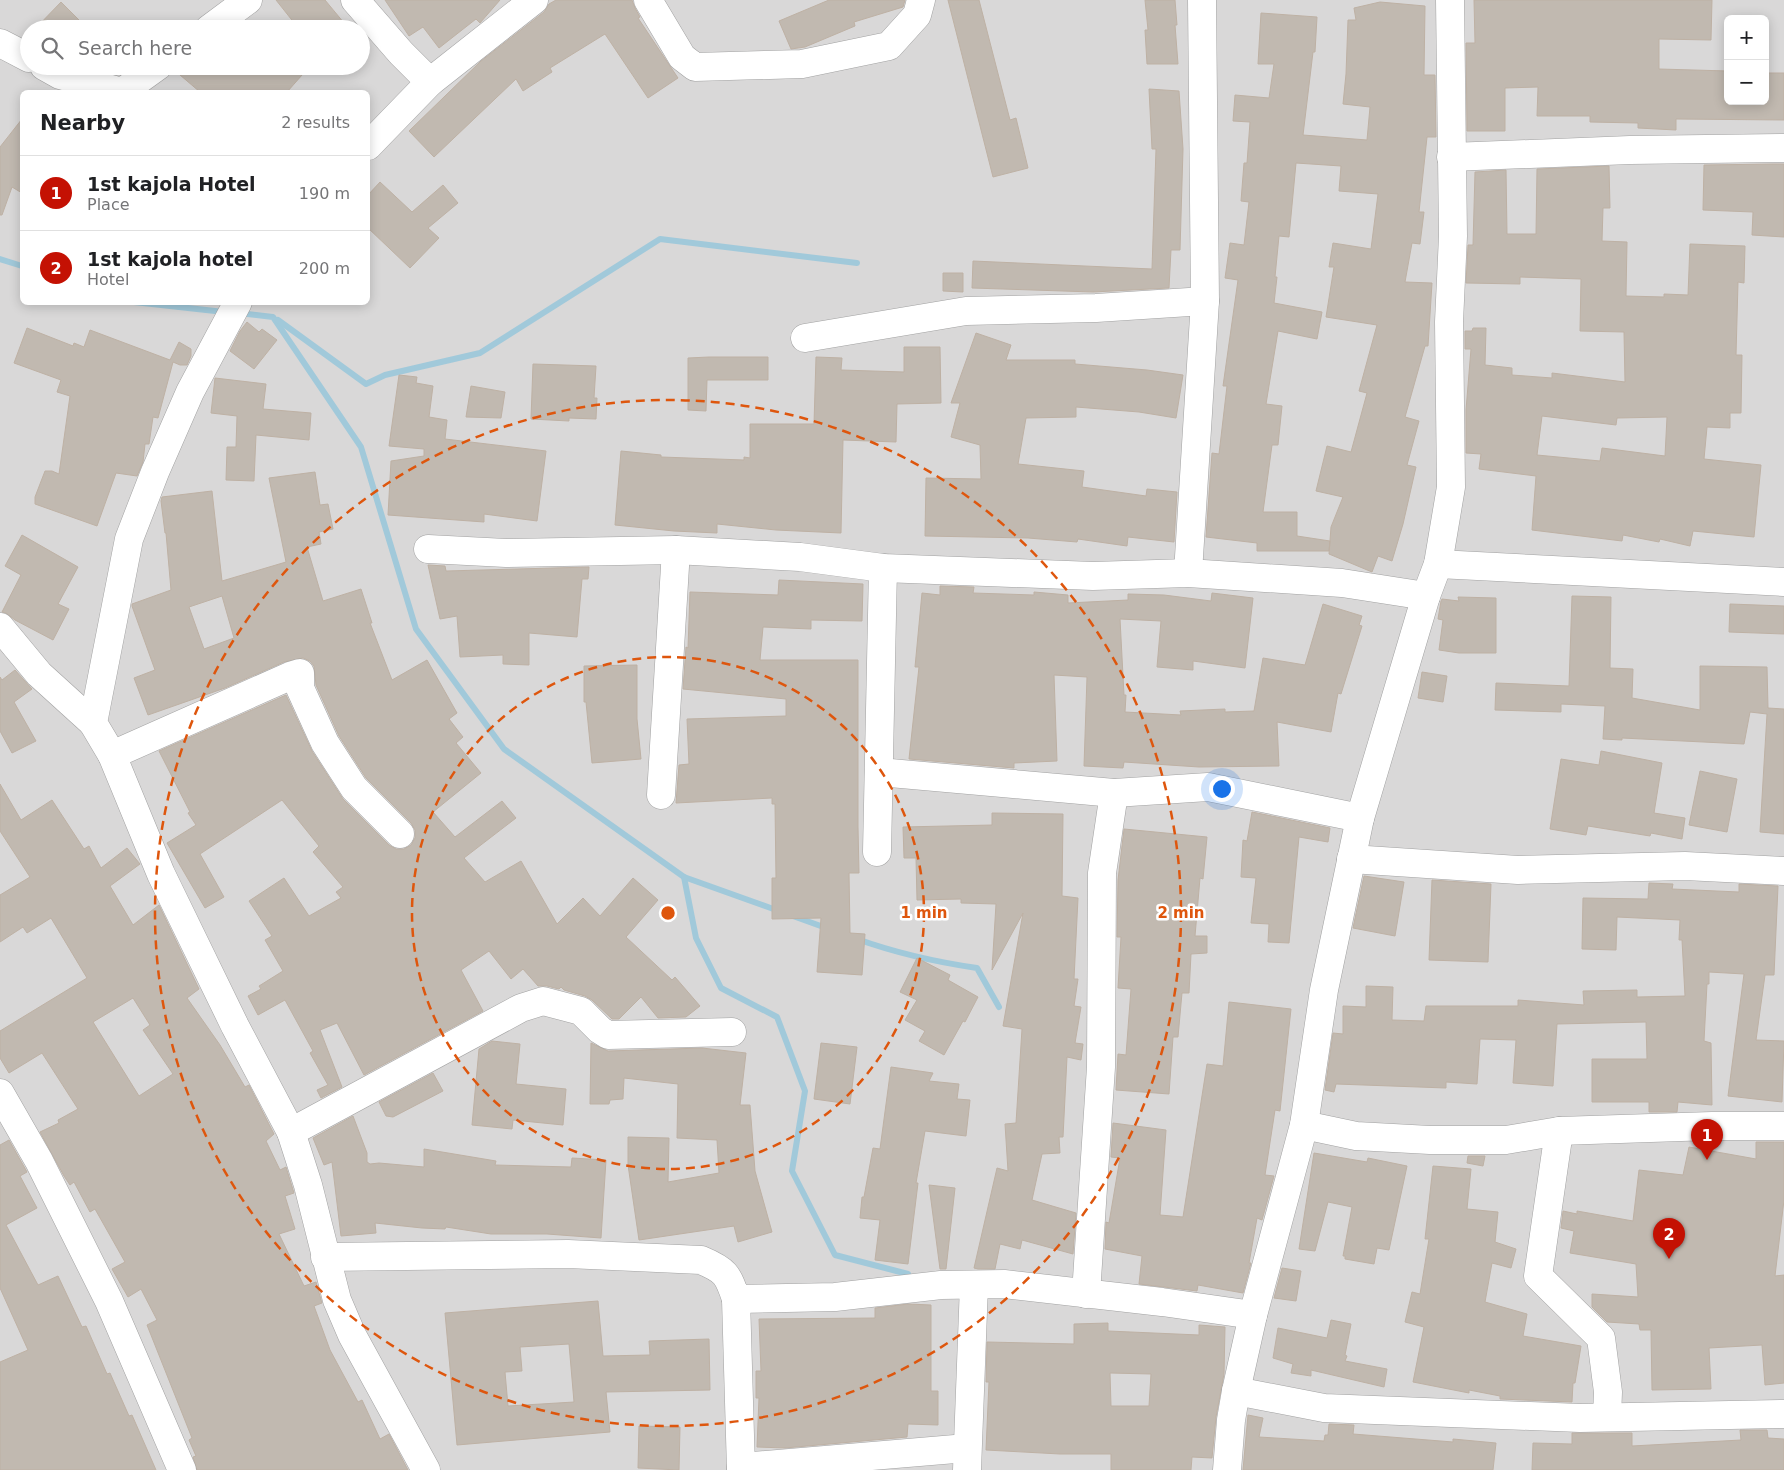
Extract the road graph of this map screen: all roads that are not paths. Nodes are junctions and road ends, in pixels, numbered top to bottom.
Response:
1 (248, 0) edge
2 (355, 0) edge
3 (534, 0) edge
4 (648, 0) edge
5 (921, 0) edge
6 (1202, 0) edge
7 (1450, 0) edge
8 (221, 20) edge
9 (0, 43) edge
10 (20, 53) edge
11 (60, 75) edge
12 (146, 75) edge
13 (430, 82) junction
14 (115, 90) edge
15 (125, 90) edge
16 (370, 144) edge
17 (1784, 148) edge
18 (1451, 157) junction
19 (1205, 301) junction
20 (236, 305) edge
21 (804, 338) dead end
22 (428, 549) dead end
23 (676, 550) junction
24 (1438, 564) junction
25 (883, 568) junction
26 (1188, 573) junction
27 (1784, 582) edge
28 (1426, 596) junction
29 (0, 626) edge
30 (93, 722) junction
31 (112, 756) junction
32 (879, 772) junction
33 (1114, 793) junction
34 (662, 795) dead end
35 (1360, 818) junction
36 (400, 834) dead end
37 (877, 852) dead end
38 (1351, 859) junction
39 (1784, 871) edge
40 (732, 1032) dead end
41 (0, 1092) edge
42 (1304, 1125) junction
43 (1784, 1126) edge
44 (1559, 1131) junction
45 (291, 1132) junction
46 (325, 1257) junction
47 (974, 1285) junction
48 (1086, 1294) junction
49 (736, 1299) junction
50 (1252, 1316) junction
51 (1236, 1391) junction
52 (1784, 1414) edge
53 (1607, 1417) junction
54 (967, 1459) edge
55 (741, 1468) edge
56 (182, 1470) edge
57 (426, 1470) edge
58 (1227, 1470) edge

1 - 8 street
2 - 13 street
3 - 13 street
4 - 5 street
6 - 19 street
7 - 18 street
9 - 10 street
11 - 14 street
12 - 15 street
13 - 16 street
17 - 18 street
18 - 24 street
19 - 21 street
19 - 26 street
20 - 30 street
22 - 23 street
23 - 25 street
23 - 34 street
24 - 27 street
24 - 28 street
25 - 26 street
25 - 32 street
26 - 28 street
28 - 35 street
29 - 30 street
30 - 31 street
31 - 36 street
31 - 45 street
32 - 33 street
32 - 37 street
33 - 35 street
33 - 48 street
35 - 38 street
38 - 39 street
38 - 42 street
40 - 45 street
41 - 56 street
42 - 44 street
42 - 50 street
43 - 44 street
44 - 53 street
45 - 46 street
46 - 49 street
46 - 57 street
47 - 48 street
47 - 49 street
47 - 54 street
48 - 50 street
49 - 55 street
50 - 51 street
51 - 53 street
51 - 58 street
52 - 53 street
54 - 55 street

